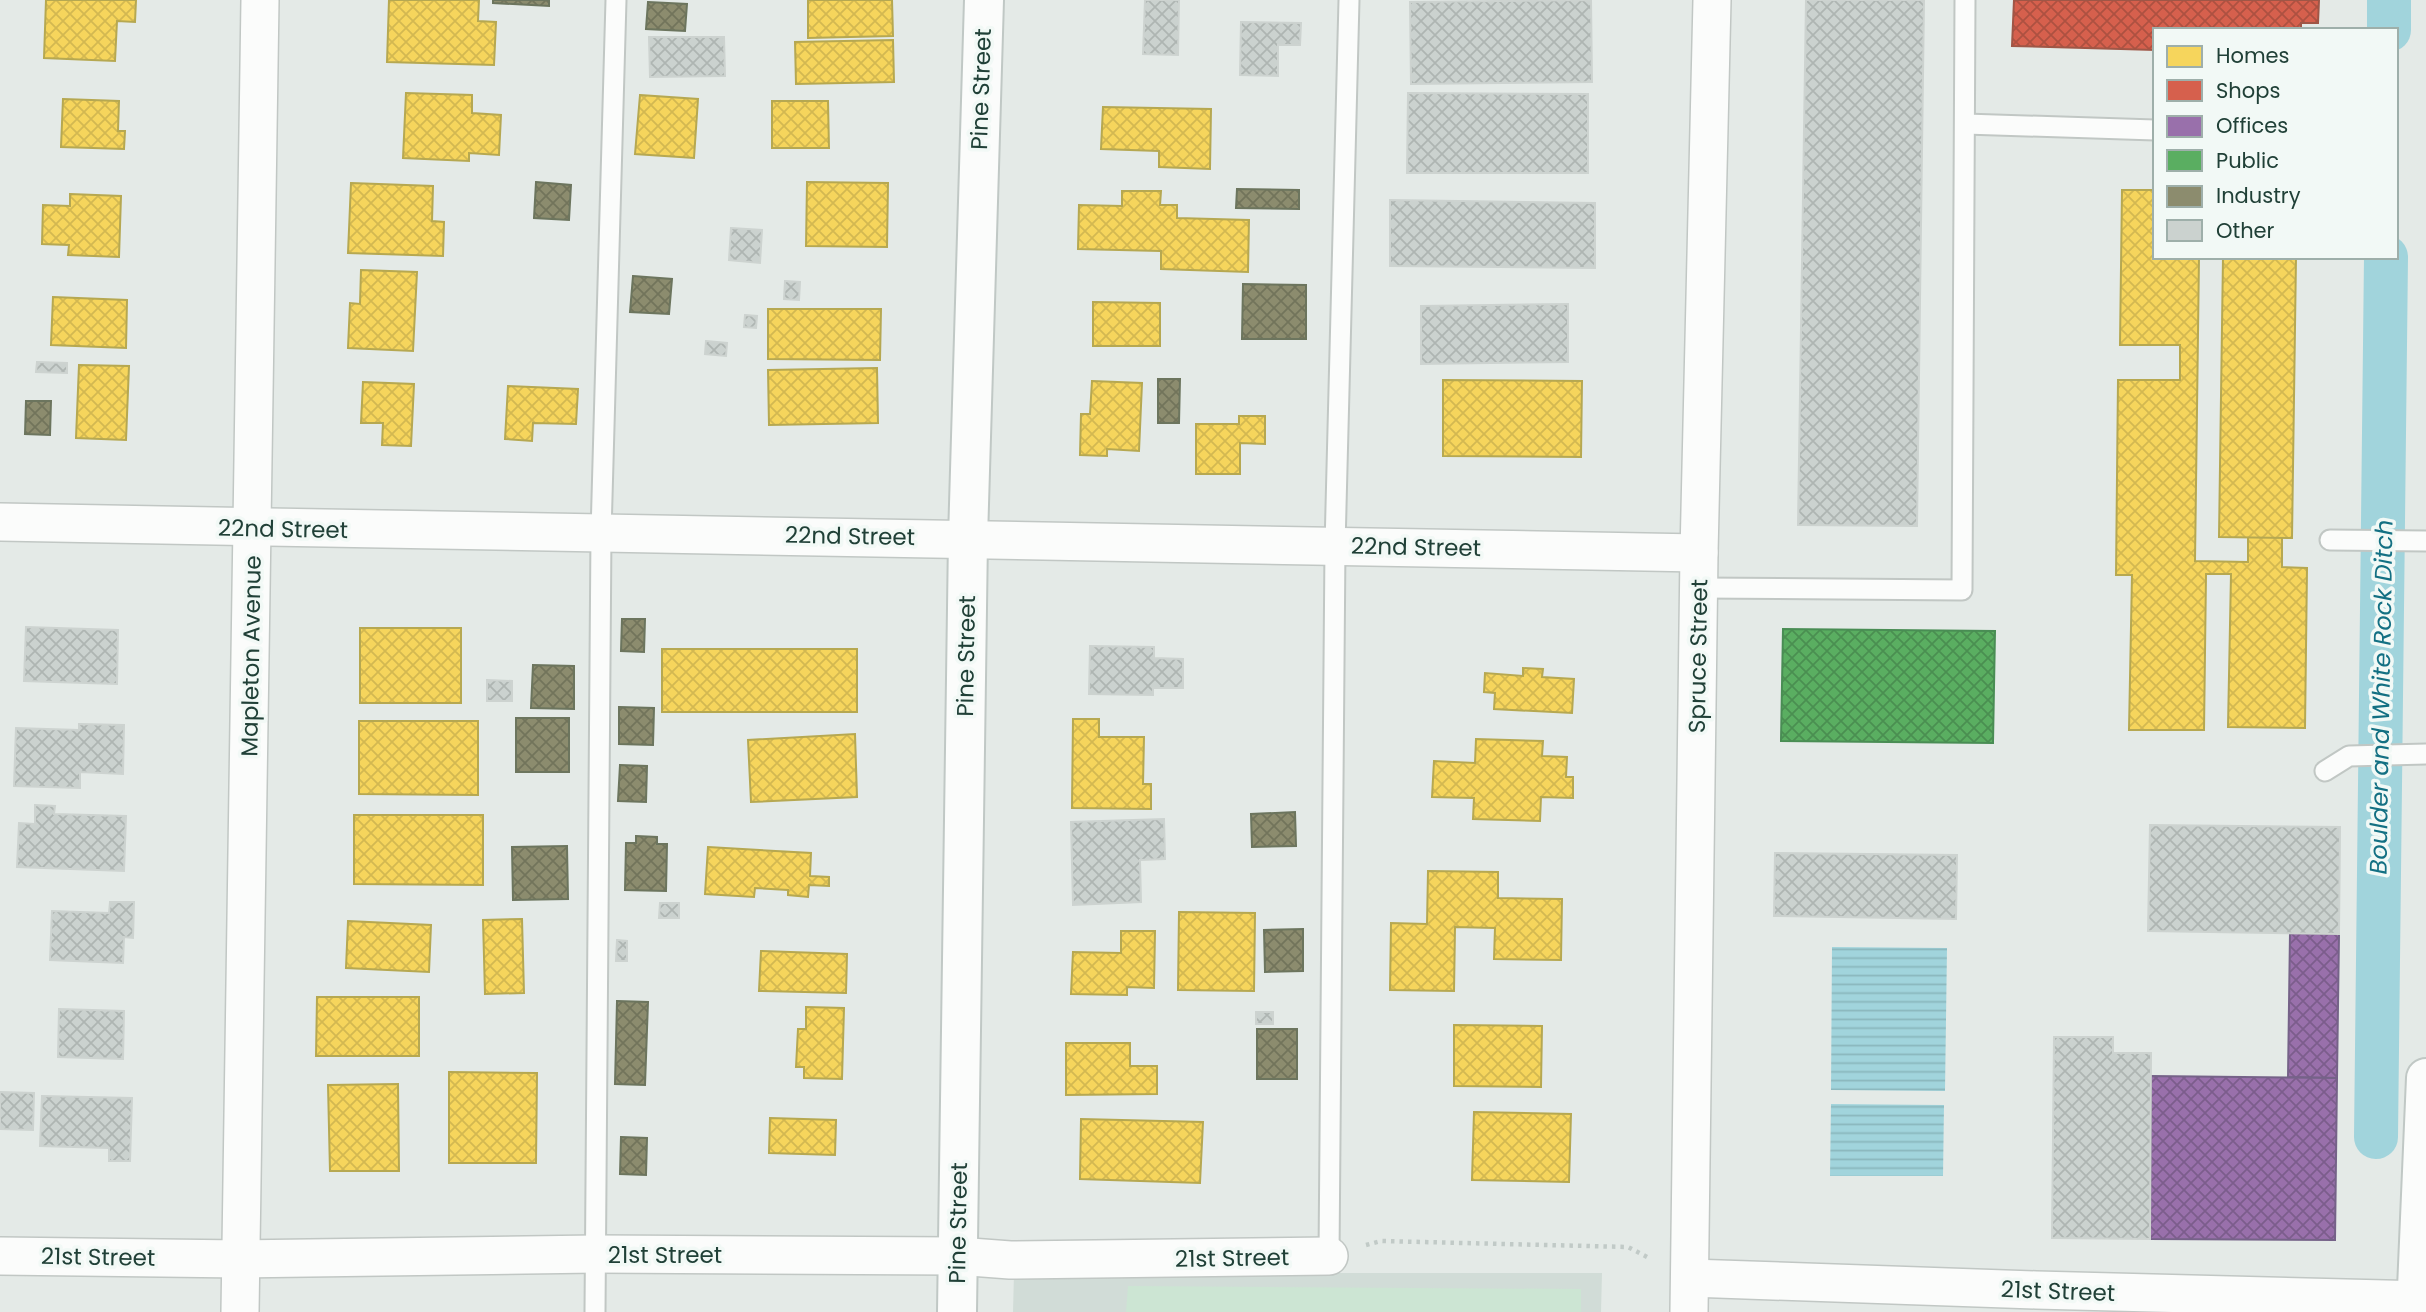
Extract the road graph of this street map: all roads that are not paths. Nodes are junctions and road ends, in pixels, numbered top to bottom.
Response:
1 (260, 0) edge
2 (616, 0) edge
3 (984, 0) edge
4 (1349, 0) edge
5 (1712, 0) edge
6 (1965, 0) edge
7 (1965, 124) junction
8 (2153, 130) edge
9 (0, 522) edge
10 (253, 528) junction
11 (601, 533) junction
12 (968, 538) junction
13 (2330, 540) dead end
14 (2426, 541) edge
15 (1335, 546) junction
16 (1699, 570) junction
17 (2426, 754) edge
18 (2325, 771) dead end
19 (2426, 1078) edge
20 (596, 1255) junction
21 (0, 1256) edge
22 (957, 1256) junction
23 (1329, 1256) joint
24 (242, 1259) junction
25 (1689, 1295) edge
26 (2036, 1301) edge
27 (2420, 1304) edge
28 (240, 1312) edge
29 (595, 1312) edge
30 (957, 1312) edge

1 - 10 street, Mapleton Avenue
2 - 11 lane
3 - 12 street, Pine Street
4 - 15 lane
5 - 16 street, Spruce Street
6 - 7 lane
7 - 8 lane
7 - 16 lane
9 - 10 street, 22nd Street
10 - 11 street, 22nd Street
10 - 24 street, Mapleton Avenue
11 - 12 street, 22nd Street
11 - 20 lane
12 - 15 street, 22nd Street
12 - 22 street, Pine Street
13 - 14 lane
15 - 16 street, 22nd Street
15 - 23 lane
16 - 25 street, Spruce Street
17 - 18 lane
19 - 27 street
20 - 22 street, 21st Street
20 - 24 street, 21st Street
20 - 29 lane
21 - 24 street, 21st Street
22 - 23 street, 21st Street
22 - 30 street, Pine Street
24 - 28 street, Mapleton Avenue
25 - 26 street, 21st Street
26 - 27 street, 21st Street

